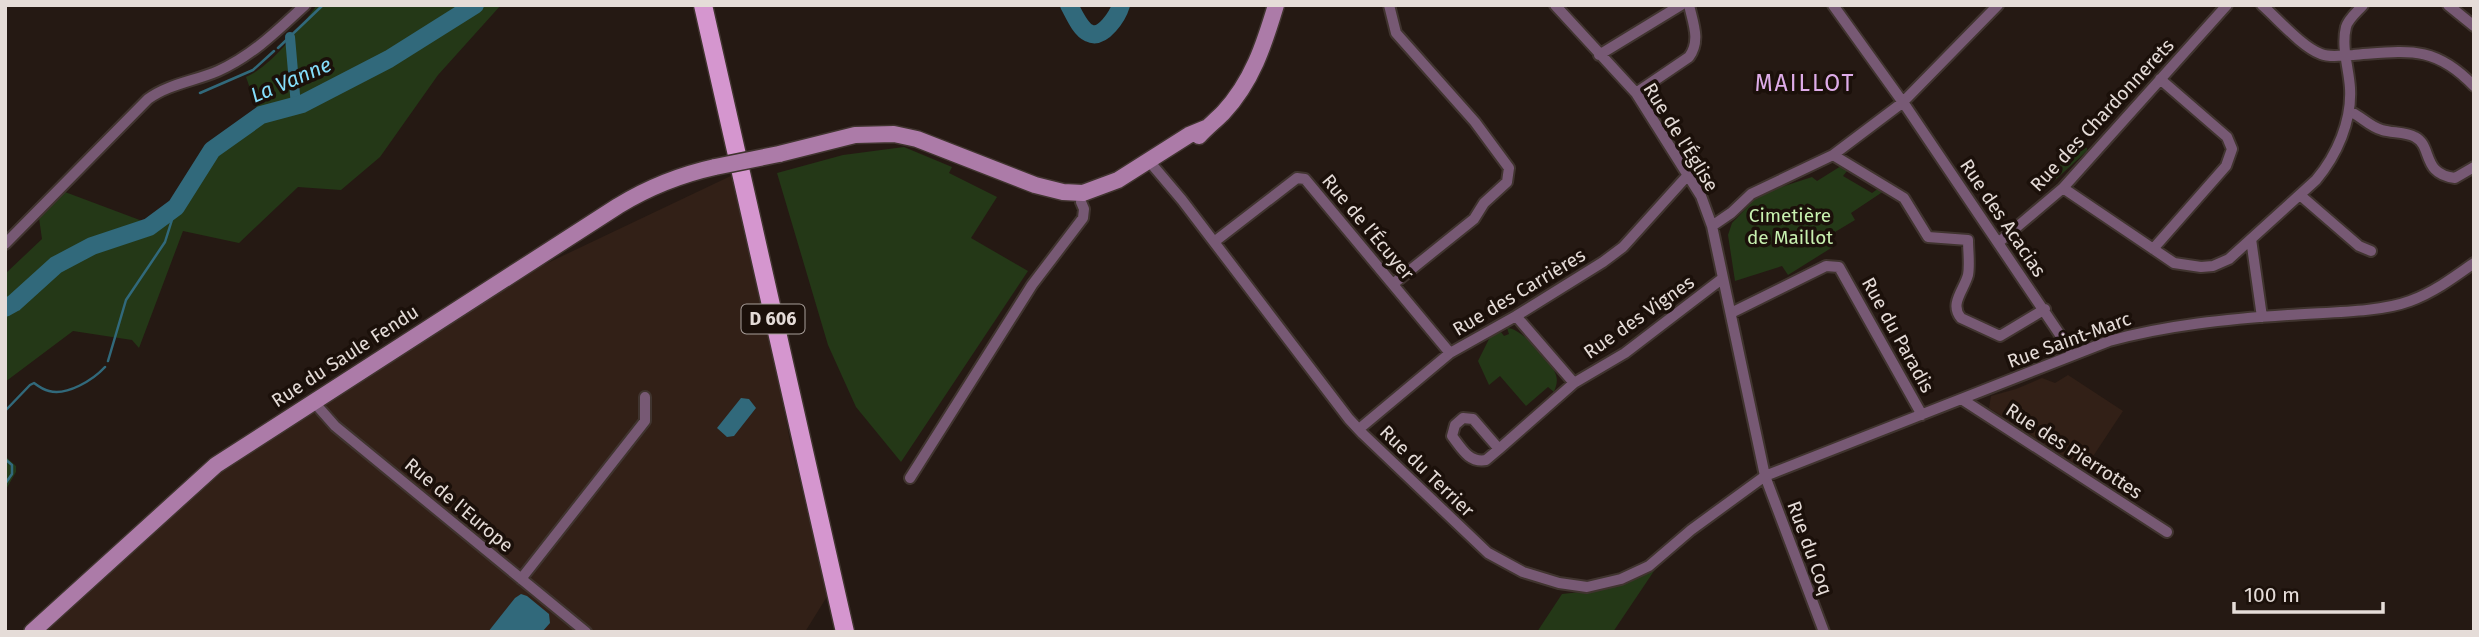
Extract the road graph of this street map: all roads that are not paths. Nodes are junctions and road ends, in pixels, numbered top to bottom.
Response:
1 (304, 5) edge
2 (704, 5) edge
3 (1276, 5) edge
4 (1389, 5) edge
5 (1555, 5) edge
6 (1681, 5) edge
7 (1689, 5) edge
8 (1833, 5) edge
9 (1998, 5) edge
10 (2227, 5) edge
11 (2262, 5) edge
12 (2363, 5) edge
13 (2448, 5) edge
14 (2474, 26) edge
15 (1599, 55) junction
16 (2346, 55) junction
17 (2160, 79) junction
18 (2474, 86) edge
19 (1636, 93) junction
20 (1902, 103) junction
21 (2348, 111) junction
22 (1833, 155) junction
23 (1153, 166) junction
24 (2474, 167) edge
25 (1688, 175) junction
26 (2063, 188) junction
27 (2300, 195) junction
28 (1082, 197) junction
29 (1712, 226) junction
30 (1987, 227) junction
31 (2251, 239) junction
32 (1968, 240) junction
33 (1214, 242) junction
34 (1998, 243) junction
35 (5, 244) edge
36 (2153, 249) junction
37 (2371, 250) dead end
38 (2474, 263) edge
39 (1723, 278) junction
40 (1393, 284) junction
41 (2045, 309) junction
42 (1731, 313) junction
43 (1516, 316) junction
44 (2262, 317) junction
45 (1450, 353) junction
46 (2073, 354) junction
47 (1574, 383) junction
48 (645, 397) dead end
49 (1962, 400) junction
50 (313, 401) junction
51 (1922, 415) junction
52 (1359, 429) junction
53 (1499, 449) junction
54 (1765, 476) junction
55 (910, 478) dead end
56 (2167, 531) dead end
57 (521, 579) junction
58 (32, 632) edge
59 (586, 632) edge
60 (845, 632) edge
61 (1824, 632) edge

1 - 35 street
2 - 60 main road, D 606
3 - 23 street
4 - 40 street
5 - 15 street, Rue de l'Église
6 - 15 street
7 - 19 street
8 - 20 street, Rue des Acacias
9 - 20 street
10 - 17 street, Rue des Chardonnerets
11 - 16 street
12 - 16 street
13 - 14 street
15 - 19 street, Rue de l'Église
16 - 18 street
16 - 21 street
17 - 26 street, Rue des Chardonnerets
17 - 36 street
19 - 25 street, Rue de l'Église
20 - 22 street
20 - 30 street, Rue des Acacias
21 - 24 street
21 - 27 street
22 - 29 street
22 - 32 street
23 - 28 street
23 - 33 street, Rue du Terrier
25 - 29 street, Rue de l'Église
25 - 43 street, Rue des Carrières
26 - 34 street, Rue des Chardonnerets
26 - 36 street
27 - 31 street
27 - 37 street
28 - 50 street, Rue du Saule Fendu, bridge
28 - 55 street
29 - 39 street, Rue de l'Église
30 - 32 street
30 - 34 street, Rue des Acacias
31 - 36 street
31 - 44 street
32 - 41 street
33 - 40 street, Rue de l’Écuyer
33 - 52 street, Rue du Terrier
34 - 41 street, Rue des Acacias
38 - 44 street, Rue Saint-Marc
39 - 42 street, Rue de l'Église
39 - 47 street, Rue des Vignes
40 - 45 street, Rue de l’Écuyer
41 - 46 street, Rue des Acacias
42 - 51 street, Rue du Paradis
42 - 54 street, Rue de l'Église
43 - 45 street, Rue des Carrières
43 - 47 street, Rue des Vignes
44 - 46 street, Rue Saint-Marc
45 - 52 street, Rue des Carrières
46 - 49 street, Rue Saint-Marc
47 - 53 street, Rue des Vignes
48 - 57 street
49 - 51 street, Rue Saint-Marc
49 - 56 street, Rue des Pierrottes
50 - 57 street, Rue de l'Europe
50 - 58 street, Rue du Saule Fendu
51 - 54 street, Rue Saint-Marc
52 - 54 street, Rue du Terrier
53 - 53 street, Rue des Vignes
54 - 61 street, Rue du Coq
57 - 59 street, Rue de l'Europe

